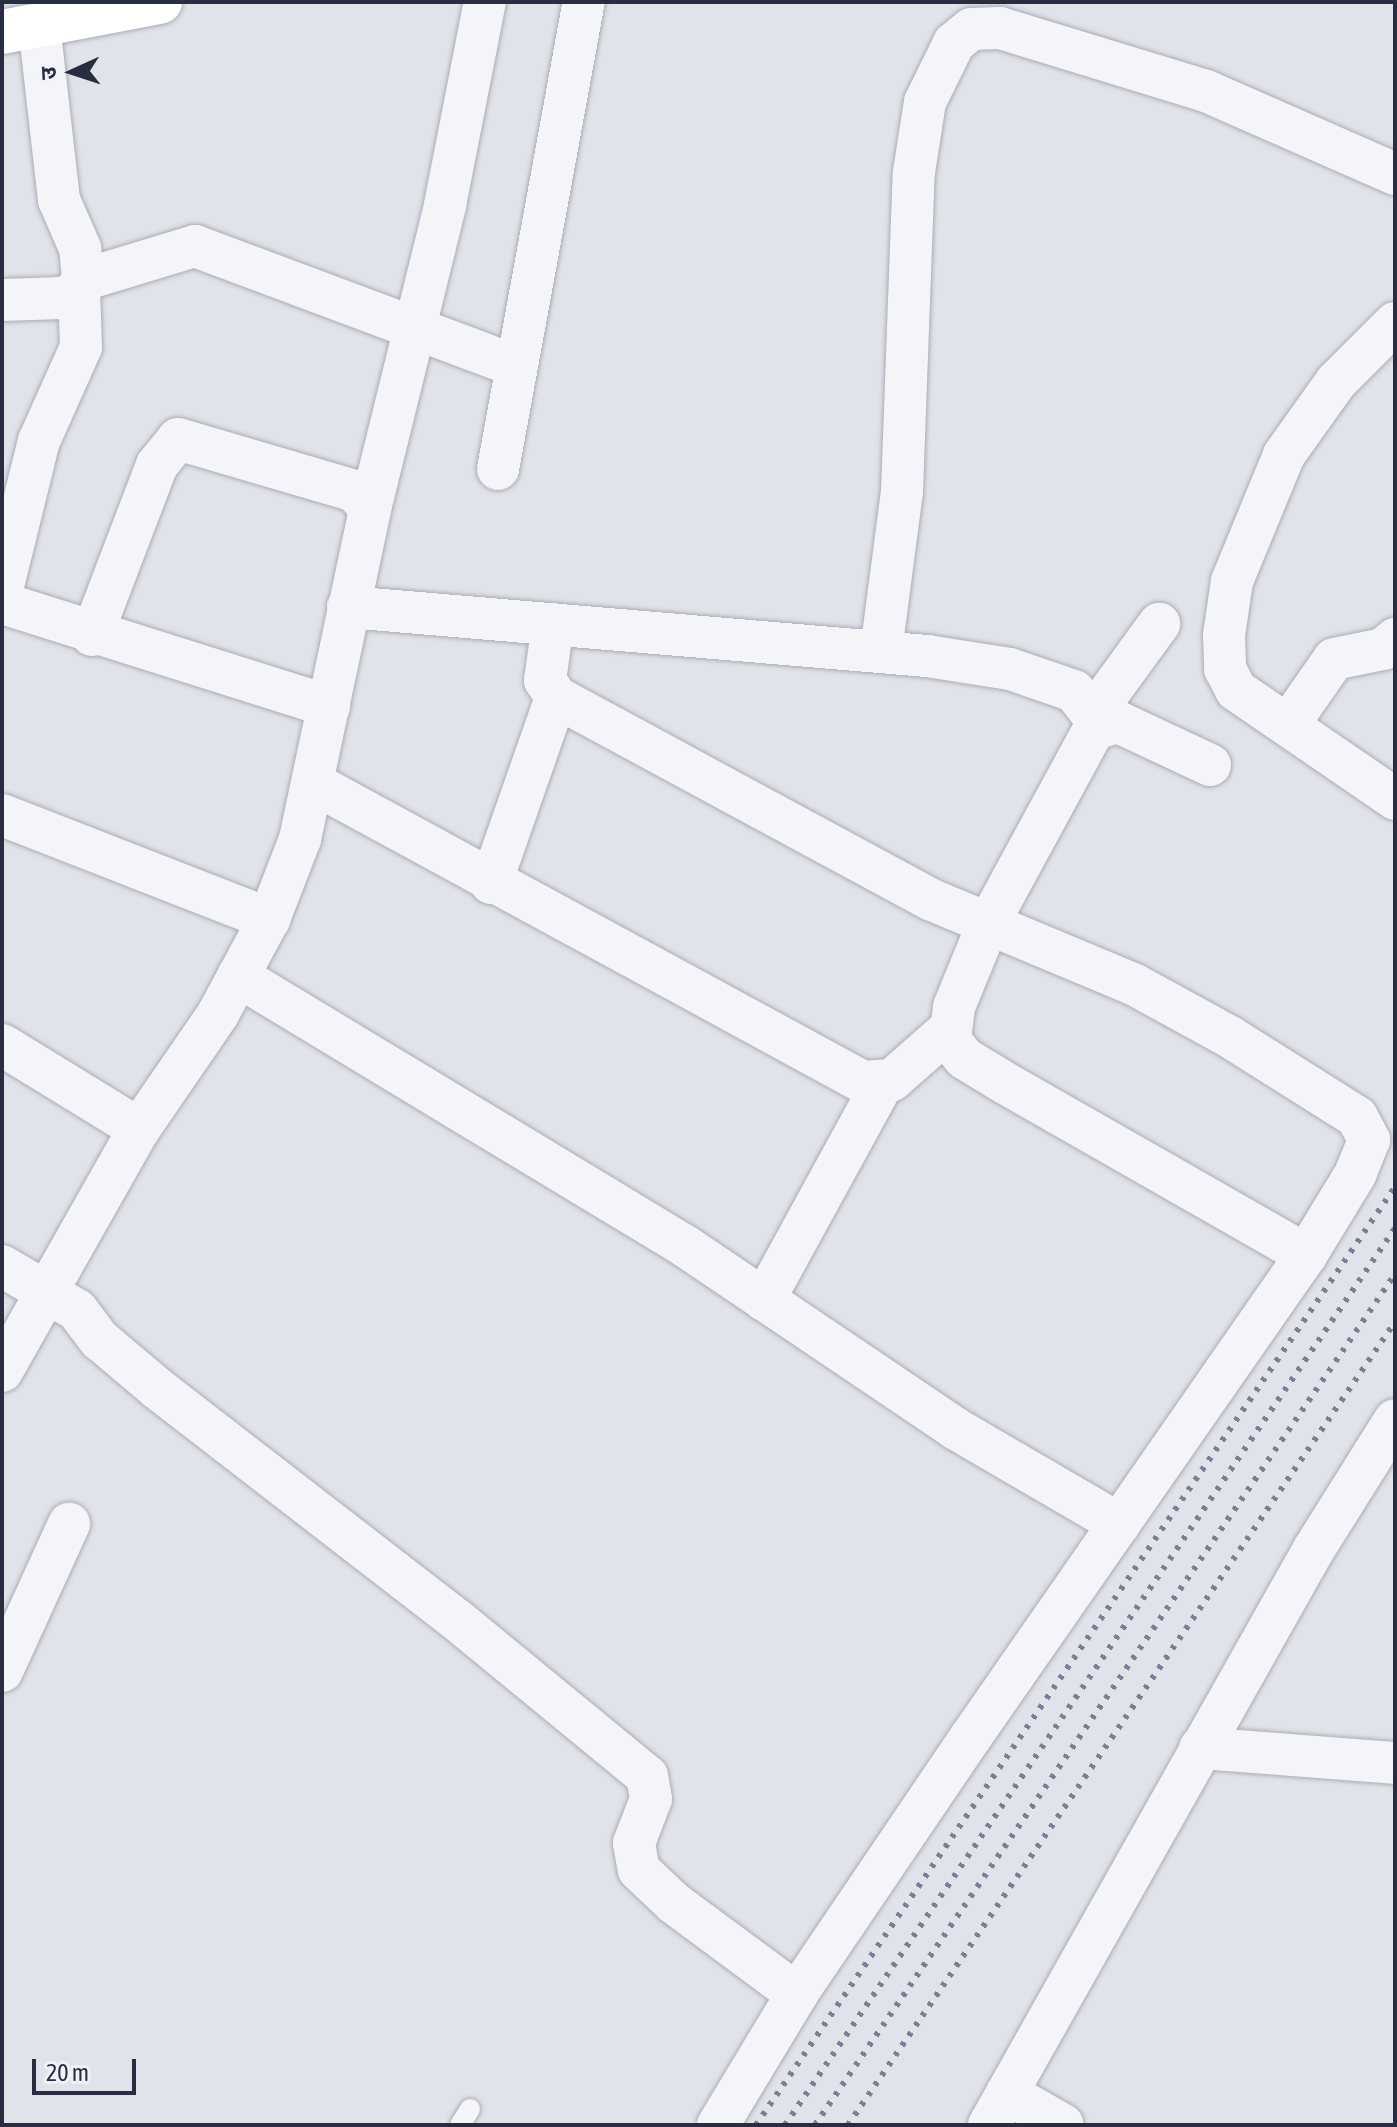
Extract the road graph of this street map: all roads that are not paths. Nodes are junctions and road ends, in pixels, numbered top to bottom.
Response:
1 (160, 2) edge
2 (485, 2) edge
3 (584, 2) edge
4 (21, 28) edge
5 (1395, 174) edge
6 (81, 285) junction
7 (2, 300) edge
8 (1395, 323) edge
9 (415, 327) junction
10 (516, 366) junction
11 (498, 469) dead end
12 (370, 509) junction
13 (2, 590) edge
14 (2, 603) edge
15 (348, 607) junction
16 (553, 624) junction
17 (1159, 624) dead end
18 (92, 635) junction
19 (1395, 639) edge
20 (881, 651) junction
21 (556, 697) junction
22 (329, 706) junction
23 (1100, 724) junction
24 (1288, 725) junction
25 (1210, 765) dead end
26 (313, 783) junction
27 (1395, 799) edge
28 (2, 815) edge
29 (491, 883) junction
30 (269, 919) junction
31 (988, 924) junction
32 (238, 976) junction
33 (949, 1030) junction
34 (2, 1045) edge
35 (883, 1083) junction
36 (139, 1129) junction
37 (1306, 1255) junction
38 (2, 1266) edge
39 (45, 1295) junction
40 (764, 1300) junction
41 (2, 1371) edge
42 (1395, 1420) edge
43 (69, 1524) dead end
44 (1119, 1524) junction
45 (2, 1671) edge
46 (1200, 1748) junction
47 (1395, 1763) edge
48 (797, 1994) junction
49 (998, 2109) edge
50 (718, 2125) edge
51 (1063, 2125) edge

1 - 4 main road
2 - 9 street
3 - 10 street
4 - 6 street
5 - 20 street
6 - 7 street
6 - 9 street
6 - 13 street
8 - 24 street
9 - 10 street
9 - 12 street
10 - 11 street
12 - 15 street
12 - 18 street
14 - 18 street
15 - 16 street
15 - 22 street
16 - 20 street
16 - 21 street
17 - 23 street
18 - 22 street
19 - 24 street
20 - 23 street
21 - 29 street
21 - 31 street
22 - 26 street
23 - 25 street
23 - 31 street
24 - 27 street
26 - 29 street
26 - 30 street
28 - 30 street
29 - 35 street
30 - 32 street
31 - 33 street
31 - 37 street
32 - 36 street
32 - 40 street
33 - 35 street
33 - 37 street
34 - 36 street
35 - 40 street
36 - 39 street
37 - 44 street
38 - 39 street
39 - 41 street
39 - 48 street
40 - 44 street
42 - 46 street
43 - 45 street
44 - 48 street
46 - 47 street
46 - 49 street
48 - 50 street
49 - 51 street

